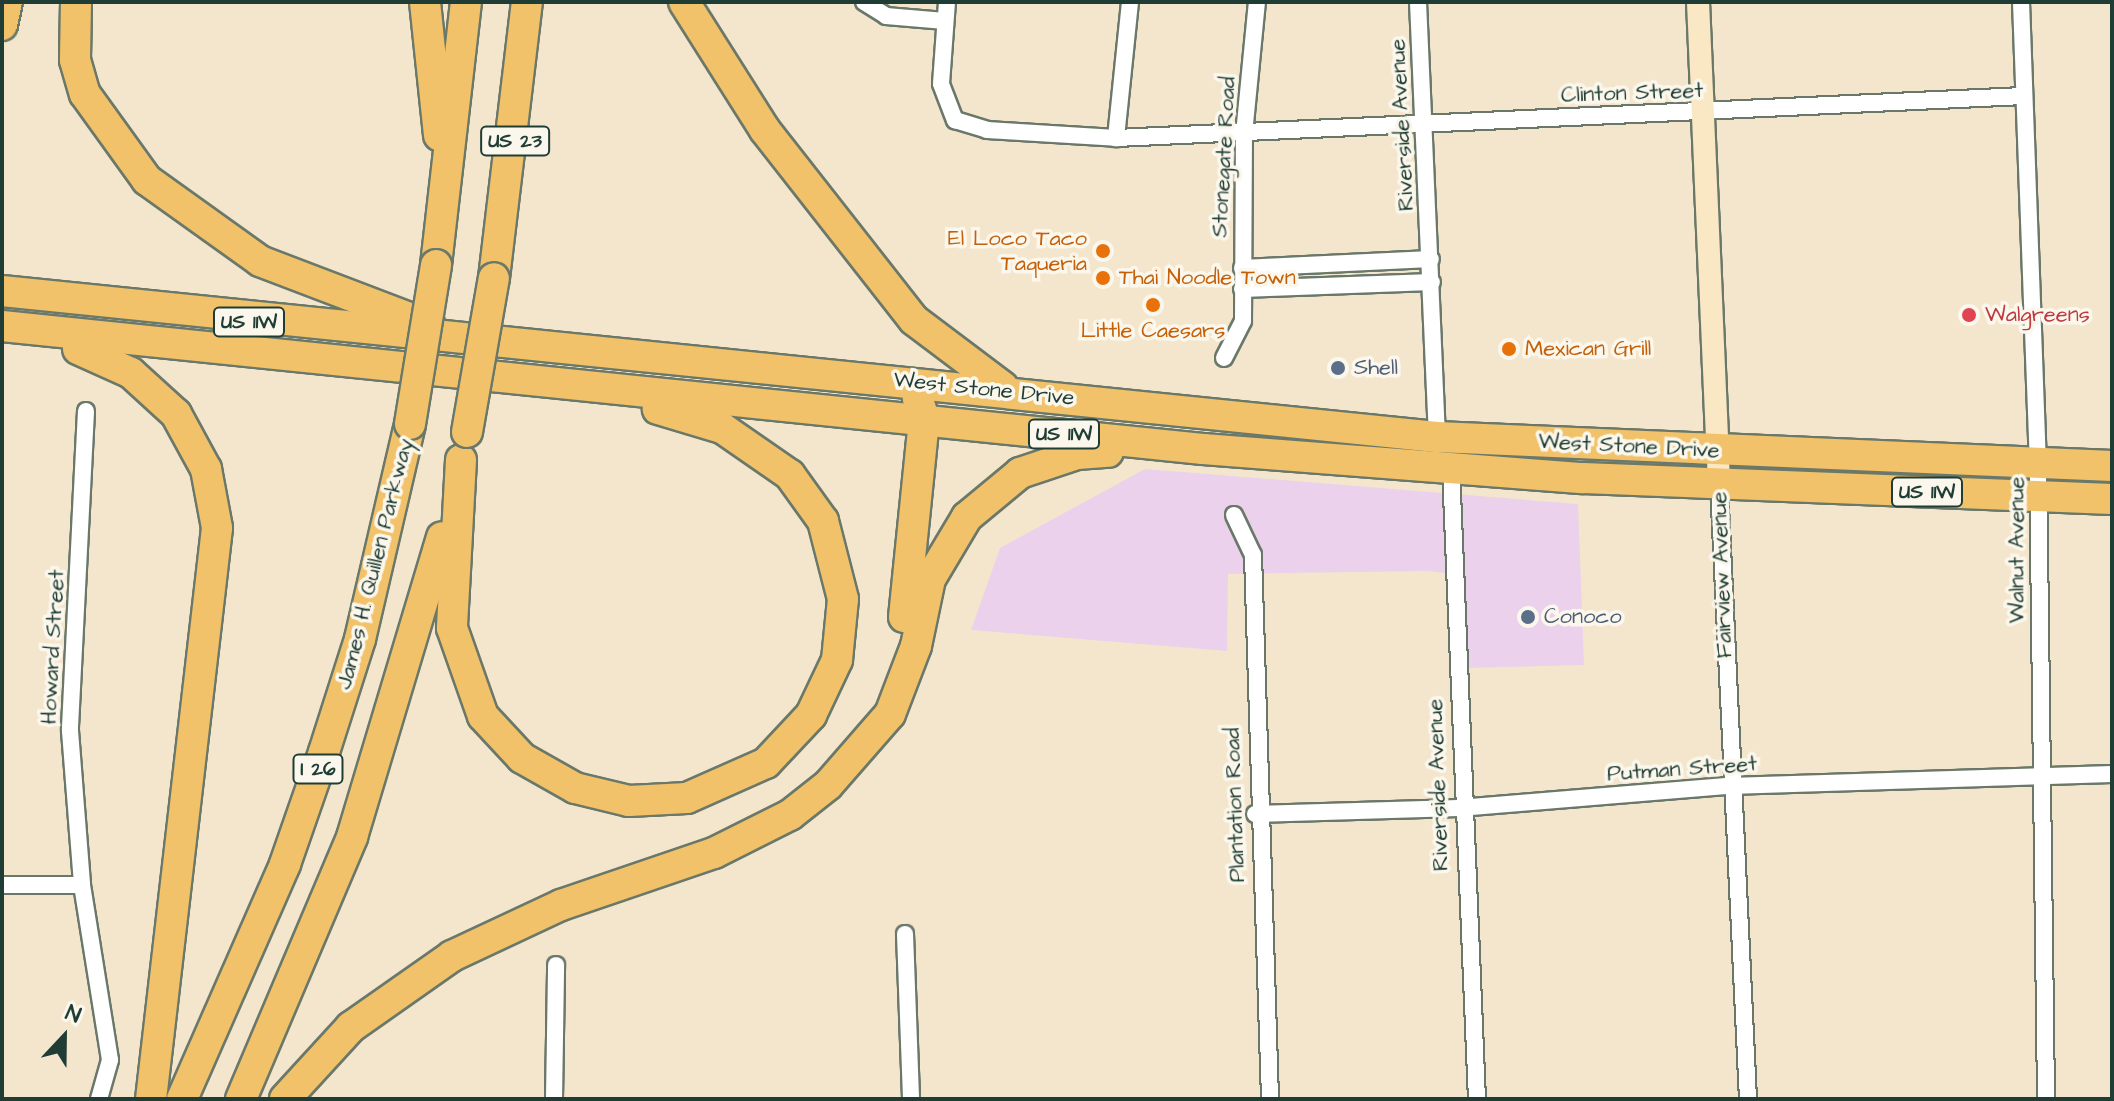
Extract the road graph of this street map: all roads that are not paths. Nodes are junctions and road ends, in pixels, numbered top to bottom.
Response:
1 (7, 2) edge
2 (76, 2) edge
3 (425, 2) edge
4 (466, 2) edge
5 (527, 2) edge
6 (684, 2) edge
7 (864, 2) edge
8 (947, 2) edge
9 (1130, 2) edge
10 (1257, 2) edge
11 (1418, 2) edge
12 (1698, 2) edge
13 (2021, 2) edge
14 (945, 21) junction
15 (2, 25) edge
16 (2022, 96) junction
17 (1704, 113) junction
18 (1424, 122) junction
19 (1244, 134) junction
20 (1116, 138) junction
21 (1431, 259) junction
22 (436, 265) junction
23 (1242, 268) junction
24 (1432, 282) junction
25 (1242, 289) junction
26 (2, 291) edge
27 (2, 328) edge
28 (497, 345) junction
29 (1224, 358) dead end
30 (519, 381) junction
31 (905, 381) junction
32 (1012, 392) junction
33 (86, 411) dead end
34 (924, 419) junction
35 (1437, 437) junction
36 (1582, 444) junction
37 (464, 446) junction
38 (1203, 449) junction
39 (1241, 451) junction
40 (1718, 451) junction
41 (2038, 462) junction
42 (2112, 466) edge
43 (1451, 469) junction
44 (1719, 484) junction
45 (2038, 497) junction
46 (2112, 499) edge
47 (1234, 515) dead end
48 (860, 752) junction
49 (2040, 774) junction
50 (2112, 774) edge
51 (1729, 786) junction
52 (1459, 808) junction
53 (1255, 814) junction
54 (2, 885) edge
55 (82, 885) junction
56 (905, 934) dead end
57 (556, 965) dead end
58 (99, 1099) edge
59 (151, 1099) edge
60 (182, 1099) edge
61 (241, 1099) edge
62 (285, 1099) edge
63 (554, 1099) edge
64 (911, 1099) edge
65 (1270, 1099) edge
66 (1477, 1099) edge
67 (1748, 1099) edge
68 (2046, 1099) edge

1 - 15 highway
2 - 28 highway
3 - 22 highway
4 - 22 highway, James H. Quillen Parkway / US 23
5 - 37 highway, US 23, bridge
6 - 32 highway
7 - 14 street
8 - 14 street, Clinton Street
9 - 20 street
10 - 19 street, Stonegate Road
11 - 18 street, Riverside Avenue
12 - 17 street, Fairview Avenue
13 - 16 street, Walnut Avenue
14 - 20 street, Clinton Street
16 - 17 street, Clinton Street
16 - 41 street, Walnut Avenue
17 - 18 street, Clinton Street
17 - 40 street, Fairview Avenue
18 - 19 street, Clinton Street
18 - 21 street, Riverside Avenue
19 - 20 street, Clinton Street
19 - 23 street, Stonegate Road
21 - 23 street
21 - 24 street, Riverside Avenue
22 - 60 highway, James H. Quillen Parkway / I 26, bridge
23 - 25 street, Stonegate Road
24 - 25 street
24 - 35 street, Riverside Avenue
25 - 29 street, Stonegate Road
26 - 28 highway, West Stone Drive / US 11W
27 - 30 highway, West Stone Drive / US 11W
27 - 59 highway
28 - 31 highway, West Stone Drive / US 11W
30 - 34 highway, West Stone Drive / US 11W
30 - 37 highway
31 - 32 highway, West Stone Drive / US 11W
31 - 34 highway
32 - 35 highway, West Stone Drive / US 11W
33 - 55 street, Howard Street
34 - 38 highway, West Stone Drive / US 11W
34 - 48 highway
35 - 36 highway, West Stone Drive / US 11W
35 - 39 highway
36 - 40 highway, West Stone Drive / US 11W
36 - 43 highway
37 - 61 highway, US 23
38 - 39 highway, West Stone Drive / US 11W
38 - 48 highway
39 - 43 highway, West Stone Drive / US 11W
40 - 41 highway, West Stone Drive / US 11W
40 - 44 street, Fairview Avenue
41 - 42 highway, West Stone Drive / US 11W
41 - 45 street, Walnut Avenue
43 - 44 highway, West Stone Drive / US 11W
43 - 52 street, Riverside Avenue
44 - 45 highway, West Stone Drive / US 11W
44 - 51 street, Fairview Avenue
45 - 46 highway, West Stone Drive / US 11W
45 - 49 street, Walnut Avenue
47 - 53 street, Plantation Road
48 - 62 highway
49 - 50 street, Putman Street
49 - 51 street, Putman Street
49 - 68 street, Walnut Avenue
51 - 52 street, Putman Street
51 - 67 street, Fairview Avenue
52 - 53 street, Putman Street
52 - 66 street, Riverside Avenue
53 - 65 street, Plantation Road
54 - 55 street
55 - 58 street, Howard Street
56 - 64 street
57 - 63 street

